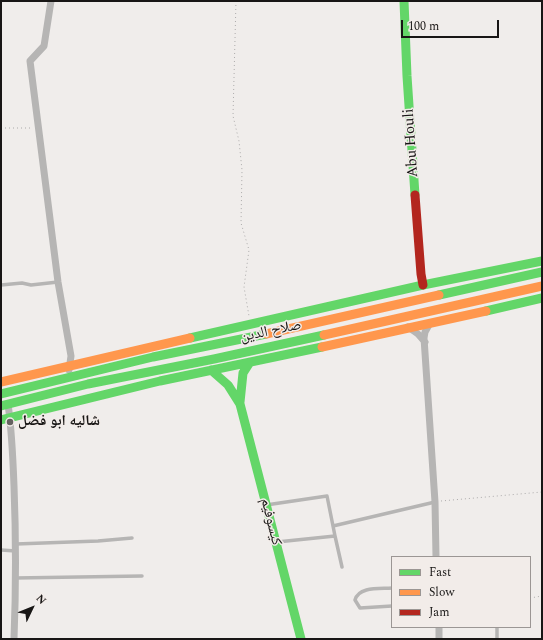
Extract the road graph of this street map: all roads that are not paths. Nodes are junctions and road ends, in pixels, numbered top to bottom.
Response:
1 (50, 1) edge
2 (404, 1) edge
3 (542, 261) edge
4 (542, 272) edge
5 (58, 282) junction
6 (1, 285) edge
7 (423, 285) junction
8 (542, 286) edge
9 (542, 298) edge
10 (430, 324) junction
11 (408, 327) junction
12 (425, 343) junction
13 (250, 362) junction
14 (70, 366) junction
15 (211, 370) junction
16 (63, 379) junction
17 (1, 382) edge
18 (1, 394) edge
19 (240, 404) junction
20 (5, 405) edge
21 (6, 419) edge
22 (435, 502) junction
23 (265, 505) junction
24 (333, 526) junction
25 (335, 536) junction
26 (132, 538) dead end
27 (275, 542) junction
28 (16, 548) junction
29 (1, 550) edge
30 (436, 556) edge
31 (342, 567) dead end
32 (142, 576) dead end
33 (15, 578) junction
34 (391, 588) edge
35 (391, 606) edge
36 (439, 628) edge
37 (497, 628) edge
38 (14, 639) edge
39 (301, 639) edge
40 (439, 639) edge
41 (497, 639) edge

1 - 5 street
2 - 7 main road, Abu Houli
3 - 7 main road
4 - 16 main road, صلاح الدين
5 - 6 lane
5 - 14 street
7 - 14 main road
8 - 20 main road, صلاح الدين
9 - 10 main road
10 - 11 main road
10 - 12 street
11 - 12 street
11 - 13 main road
12 - 22 street
13 - 15 main road
13 - 19 main road, كيسوفيم
14 - 16 street
14 - 17 main road
15 - 19 main road, كيسوفيم
15 - 21 main road
16 - 18 main road, صلاح الدين
19 - 23 main road, كيسوفيم
20 - 21 street
21 - 28 street
22 - 24 lane
22 - 30 street
23 - 24 lane
23 - 27 main road, كيسوفيم
24 - 25 lane
25 - 27 lane
25 - 31 lane
26 - 28 lane
27 - 39 main road, كيسوفيم
28 - 29 lane
28 - 33 street
32 - 33 lane
33 - 38 street
34 - 35 lane
36 - 40 street
37 - 41 lane

